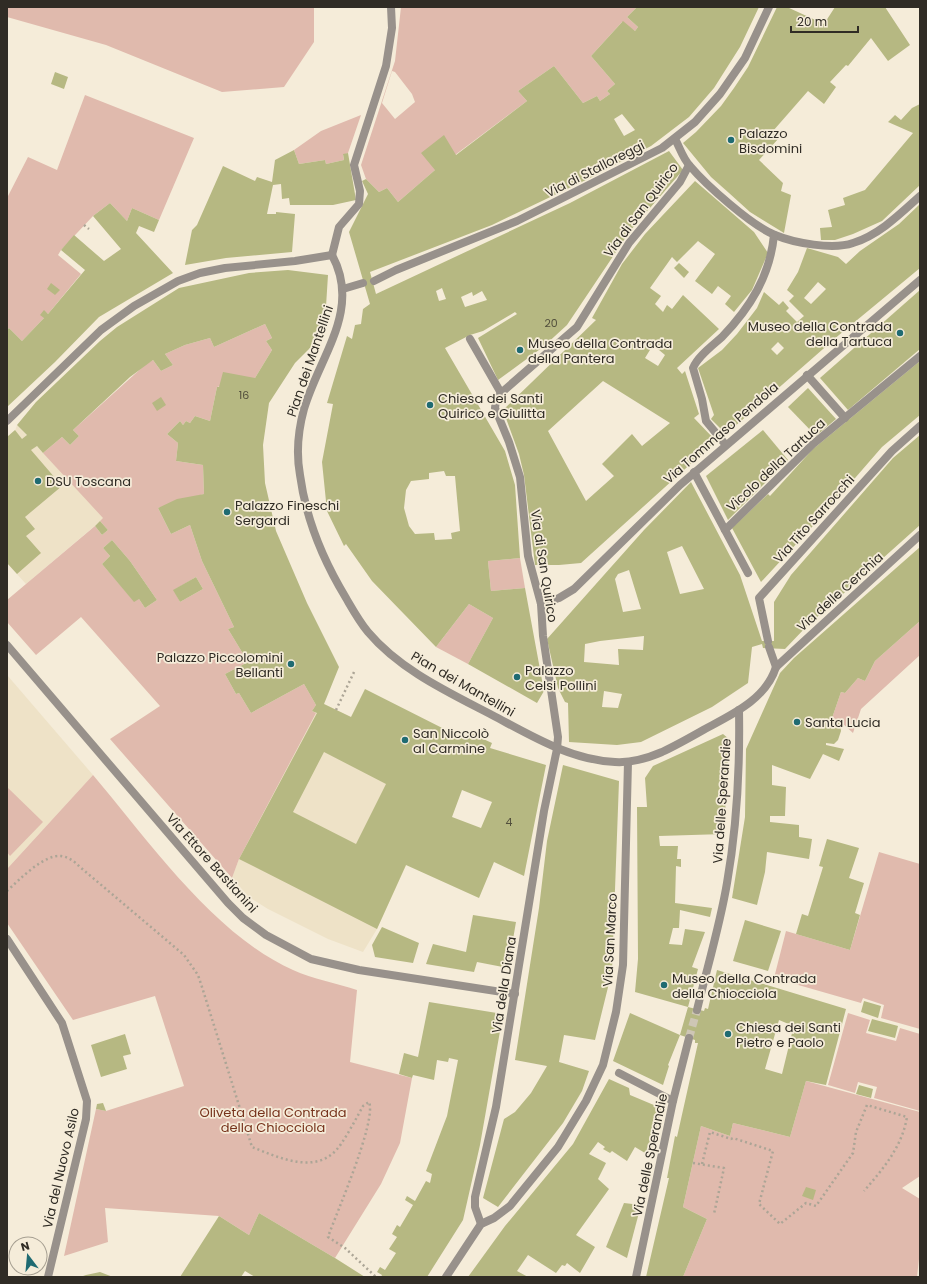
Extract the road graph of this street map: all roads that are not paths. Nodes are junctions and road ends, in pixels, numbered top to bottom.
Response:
1 (391, 7) edge
2 (769, 7) edge
3 (675, 139) junction
4 (689, 165) junction
5 (920, 196) edge
6 (774, 235) junction
7 (332, 255) junction
8 (920, 280) edge
9 (374, 281) dead end
10 (363, 283) dead end
11 (343, 289) junction
12 (470, 339) dead end
13 (920, 356) edge
14 (807, 375) junction
15 (501, 393) junction
16 (845, 418) junction
17 (7, 421) edge
18 (920, 426) edge
19 (725, 444) junction
20 (694, 472) junction
21 (725, 530) junction
22 (920, 535) edge
23 (748, 573) dead end
24 (541, 604) junction
25 (7, 645) edge
26 (776, 666) junction
27 (739, 710) junction
28 (557, 749) junction
29 (628, 762) junction
30 (7, 940) edge
31 (514, 994) junction
32 (697, 1010) tunnel mouth
33 (689, 1038) tunnel mouth
34 (619, 1073) dead end
35 (673, 1101) junction
36 (480, 1224) junction
37 (48, 1277) edge
38 (446, 1277) edge
39 (636, 1277) edge

1 - 7 street
2 - 3 street, Via di Stalloreggi
3 - 4 street
3 - 9 street, Via di Stalloreggi
4 - 6 street
4 - 15 street, Via di San Quirico
5 - 6 street
6 - 19 street
7 - 11 street, Pian dei Mantellini
7 - 17 street
8 - 14 street, Via Tommaso Pendola
10 - 11 street
11 - 28 street, Pian dei Mantellini
12 - 15 street
13 - 16 street, Vicolo della Tartuca
14 - 16 street, Vicolo della Tartuca
14 - 19 street, Via Tommaso Pendola
15 - 24 street, Via di San Quirico
16 - 21 street, Vicolo della Tartuca
18 - 26 street, Via Tito Sarrocchi
19 - 20 street, Via Tommaso Pendola
20 - 21 street
20 - 24 street, Via Tommaso Pendola
21 - 23 street
22 - 26 street, Via delle Cerchia
24 - 28 street, Via di San Quirico
25 - 31 street, Via Ettore Bastianini
26 - 27 street, Pian dei Mantellini
27 - 29 street, Pian dei Mantellini
27 - 32 street, Via delle Sperandie
28 - 29 street, Pian dei Mantellini
28 - 31 street, Via della Diana
29 - 36 street, Via San Marco
30 - 37 street, Via del Nuovo Asilo
31 - 36 street, Via della Diana
33 - 35 street, Via delle Sperandie
34 - 35 street
35 - 39 street, Via delle Sperandie
36 - 38 street

